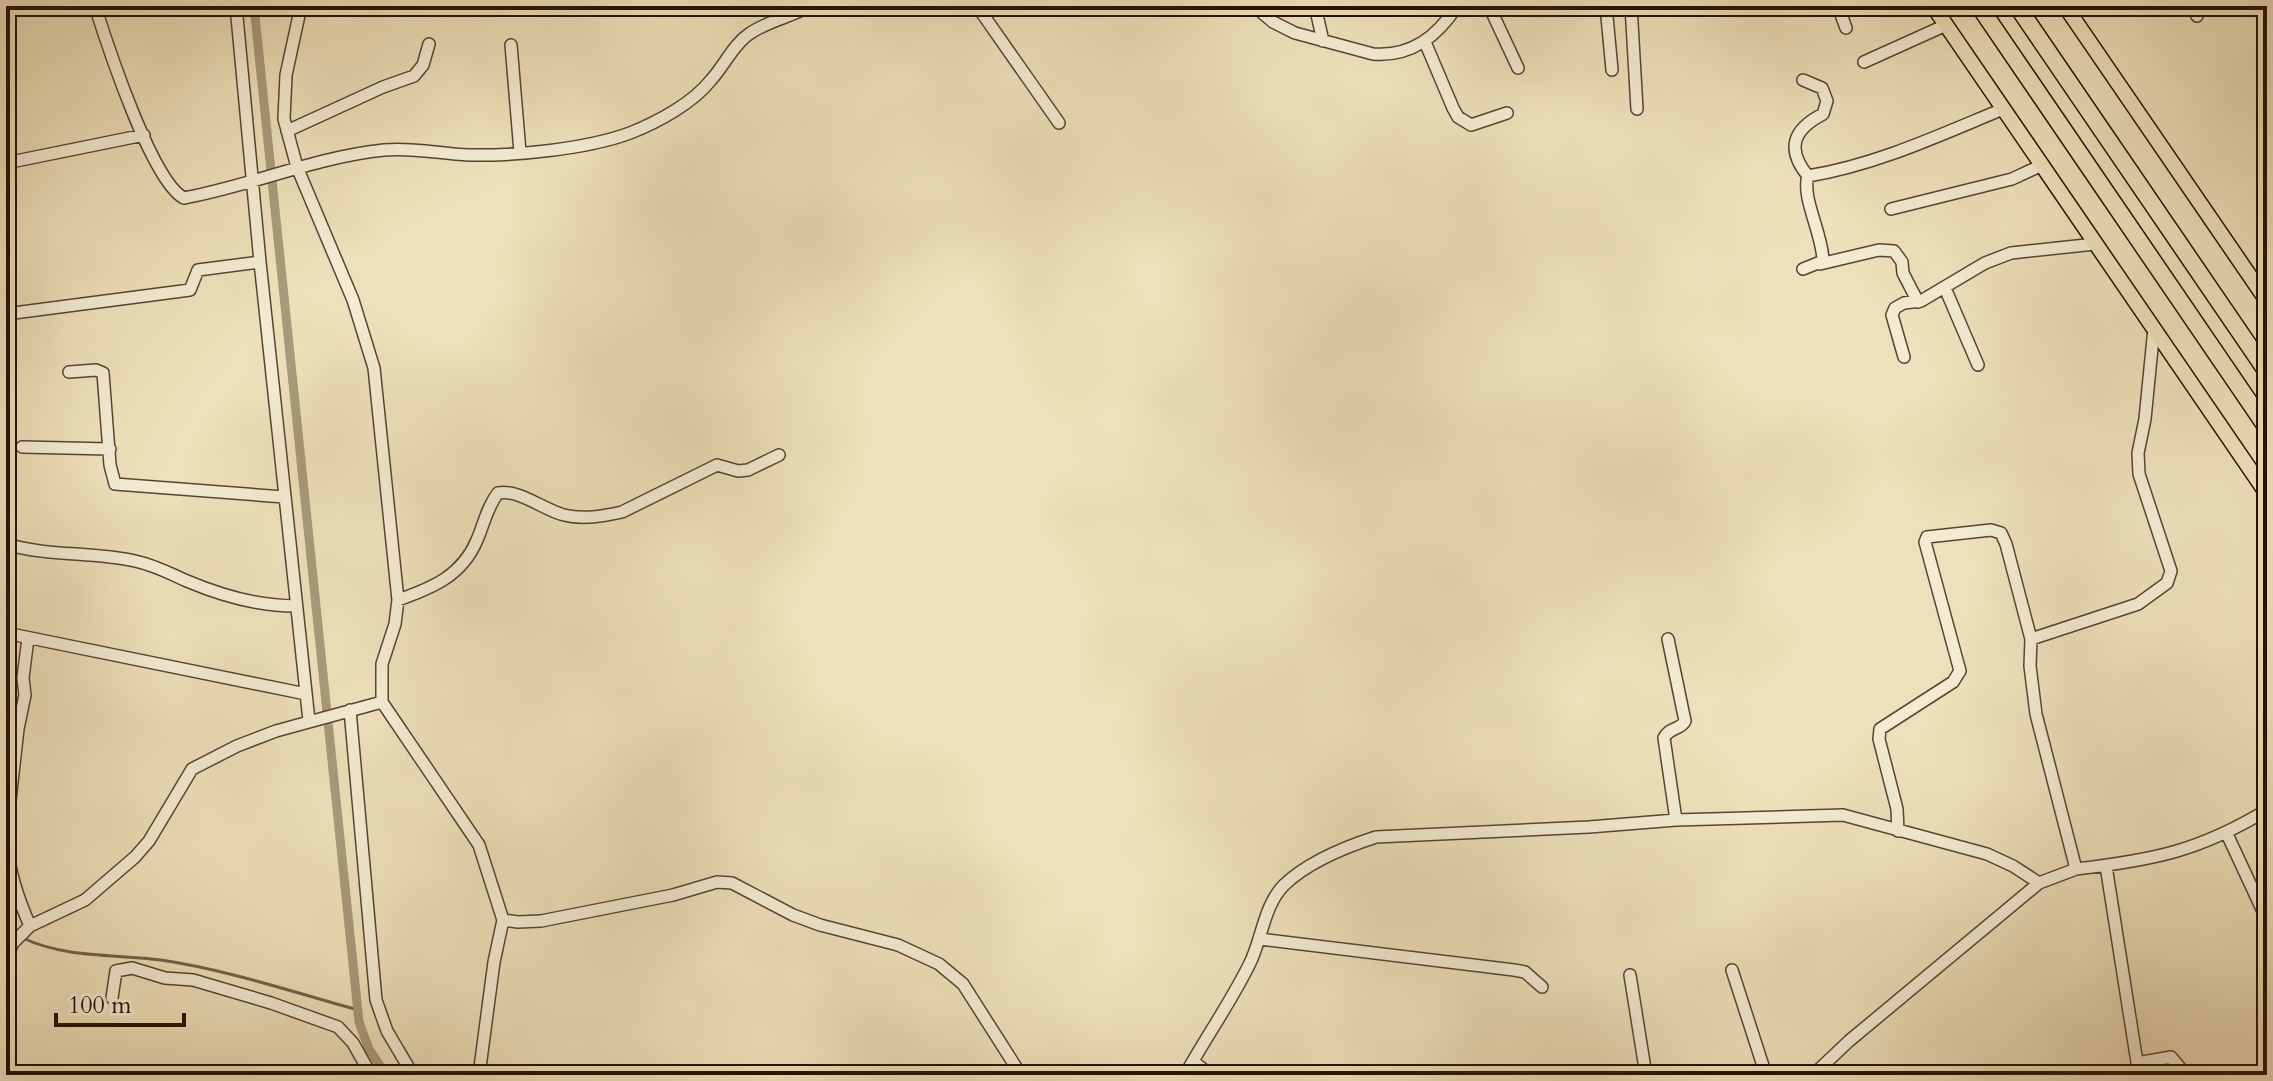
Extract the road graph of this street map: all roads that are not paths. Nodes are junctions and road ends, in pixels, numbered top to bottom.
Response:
1 (95, 6) edge
2 (236, 6) edge
3 (301, 6) edge
4 (810, 6) edge
5 (977, 6) edge
6 (1254, 6) edge
7 (1315, 6) edge
8 (1457, 6) edge
9 (1489, 6) edge
10 (1606, 6) edge
11 (1631, 6) edge
12 (1838, 6) edge
13 (1933, 6) edge
14 (1979, 6) edge
15 (2017, 6) edge
16 (2065, 6) edge
17 (2259, 6) edge
18 (2267, 21) edge
19 (1946, 25) junction
20 (1846, 28) dead end
21 (1323, 41) junction
22 (1425, 42) junction
23 (429, 44) dead end
24 (511, 45) dead end
25 (1864, 62) dead end
26 (1518, 68) dead end
27 (1612, 70) dead end
28 (1803, 80) dead end
29 (1637, 109) dead end
30 (2003, 109) junction
31 (1507, 113) dead end
32 (1059, 123) dead end
33 (287, 131) junction
34 (144, 135) junction
35 (520, 152) junction
36 (6, 163) edge
37 (2042, 165) junction
38 (297, 167) junction
39 (1808, 176) junction
40 (252, 180) junction
41 (1891, 209) dead end
42 (2095, 244) junction
43 (260, 262) junction
44 (1820, 264) junction
45 (1803, 269) dead end
46 (1945, 288) junction
47 (2267, 301) edge
48 (1918, 302) junction
49 (6, 314) edge
50 (2154, 328) junction
51 (1904, 357) dead end
52 (1978, 365) dead end
53 (69, 372) dead end
54 (2267, 372) edge
55 (2267, 428) edge
56 (22, 447) dead end
57 (110, 449) junction
58 (779, 455) dead end
59 (2267, 494) edge
60 (284, 497) junction
61 (6, 544) edge
62 (398, 600) junction
63 (295, 606) junction
64 (6, 633) edge
65 (28, 638) junction
66 (1668, 639) dead end
67 (2031, 639) junction
68 (306, 694) junction
69 (382, 702) junction
70 (346, 711) junction
71 (314, 720) junction
72 (2267, 810) edge
73 (1676, 820) junction
74 (1898, 831) junction
75 (2227, 834) junction
76 (6, 838) edge
77 (2106, 866) junction
78 (2076, 869) junction
79 (2039, 883) junction
80 (503, 920) junction
81 (2267, 920) edge
82 (26, 929) junction
83 (1260, 939) junction
84 (6, 958) edge
85 (1732, 970) dead end
86 (1630, 975) dead end
87 (1542, 987) dead end
88 (112, 998) dead end
89 (1193, 1061) junction
90 (2138, 1069) edge
91 (171, 1074) edge
92 (154, 1075) edge
93 (371, 1075) edge
94 (413, 1075) edge
95 (479, 1075) edge
96 (1021, 1075) edge
97 (1185, 1075) edge
98 (1210, 1075) edge
99 (1646, 1075) edge
100 (1766, 1075) edge
101 (1813, 1075) edge
102 (2186, 1075) edge

1 - 34 street
2 - 40 street
3 - 33 street
4 - 35 street
5 - 32 street
6 - 21 street
7 - 21 street
8 - 22 street
9 - 26 street
10 - 27 street
11 - 29 street
12 - 20 street
13 - 19 main road
14 - 55 highway
15 - 54 highway
16 - 47 main road
17 - 18 street
19 - 25 street
19 - 30 main road
21 - 22 street
22 - 31 street
23 - 33 street
24 - 35 street
28 - 39 street
30 - 37 main road
30 - 39 street
33 - 38 street
34 - 36 street
34 - 40 street
35 - 38 street
37 - 41 street
37 - 42 main road
38 - 40 street
38 - 62 street
39 - 44 street
40 - 43 street
42 - 46 street
42 - 50 main road
43 - 49 street
43 - 60 street
44 - 45 street
44 - 48 street
46 - 48 street
46 - 52 street
48 - 51 street
50 - 59 main road
50 - 67 street
53 - 57 street
56 - 57 street
57 - 60 street
58 - 62 street
60 - 63 street
61 - 63 street
62 - 69 street
63 - 68 street
64 - 65 street
65 - 68 street
65 - 76 street
66 - 73 street
67 - 74 street
67 - 78 street
68 - 71 street
69 - 70 street
69 - 80 street
70 - 71 street
70 - 94 street
71 - 82 street
72 - 75 street
73 - 74 street
73 - 83 street
74 - 79 street
75 - 77 street
75 - 81 street
76 - 82 street
77 - 78 street
77 - 90 street
78 - 79 street
79 - 101 street
80 - 95 street
80 - 96 street
82 - 84 street
83 - 87 street
83 - 89 street
85 - 100 street
86 - 99 street
88 - 93 street
89 - 97 street
89 - 98 street
90 - 102 street
91 - 92 street

